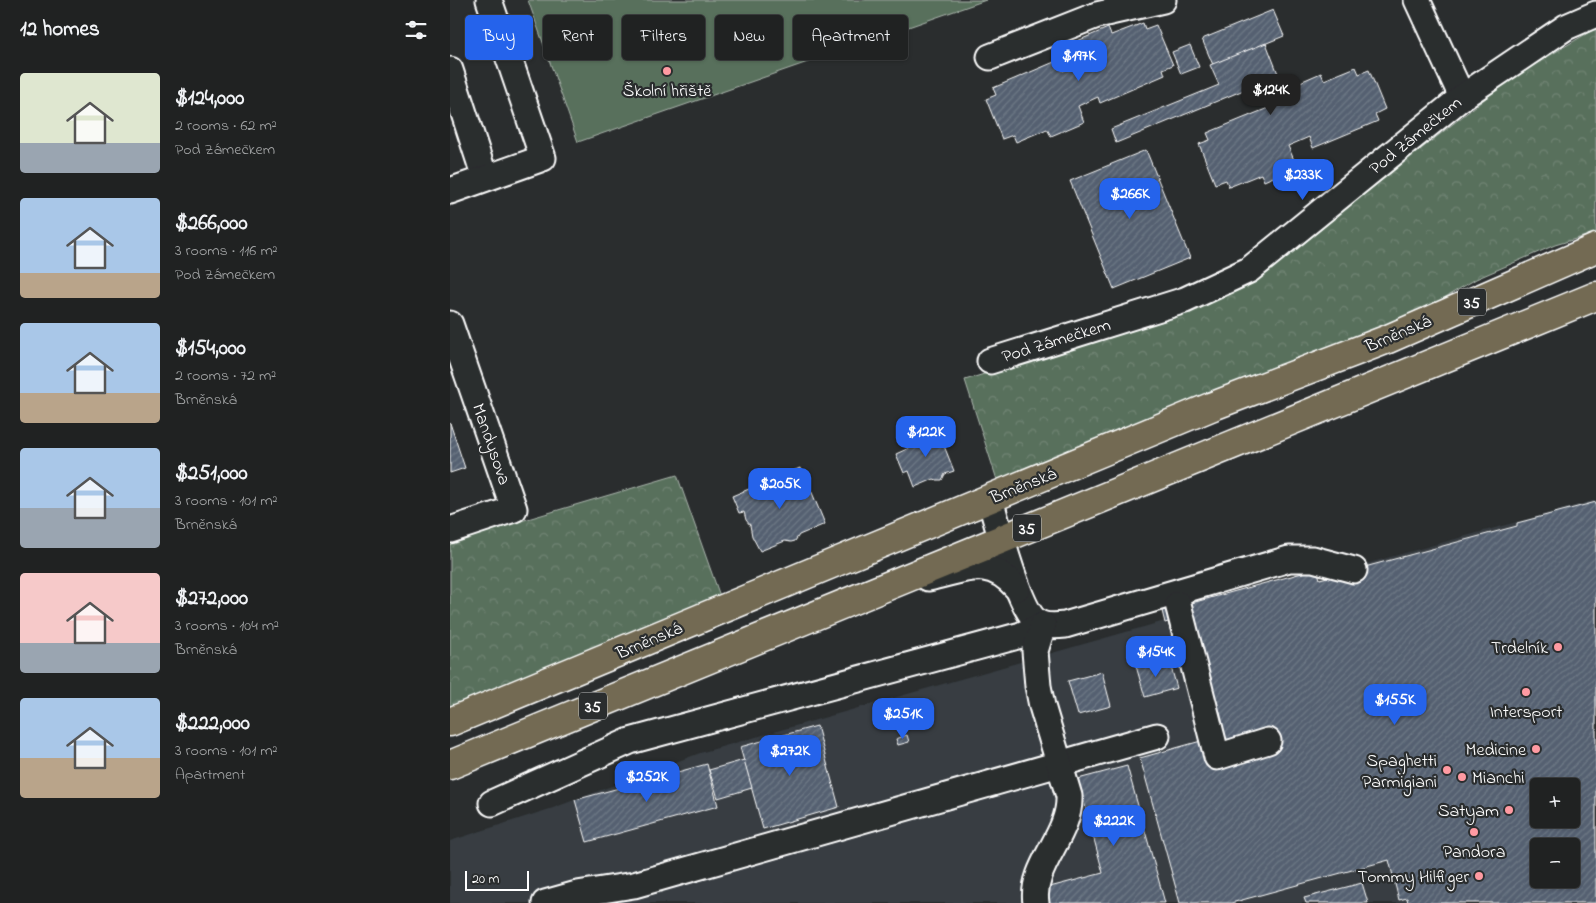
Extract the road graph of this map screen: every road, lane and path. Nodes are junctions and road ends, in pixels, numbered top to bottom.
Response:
1 (489, 0) edge
2 (1163, 0) edge
3 (1417, 0) edge
4 (1596, 14) edge
5 (990, 57) dead end
6 (450, 70) edge
7 (1462, 97) junction
8 (486, 178) junction
9 (450, 191) edge
10 (1596, 248) edge
11 (1596, 296) edge
12 (450, 324) edge
13 (990, 361) dead end
14 (990, 499) junction
15 (450, 530) edge
16 (1002, 538) junction
17 (1354, 570) dead end
18 (1018, 588) junction
19 (879, 590) junction
20 (1178, 604) dead end
21 (1043, 625) junction
22 (450, 722) edge
23 (1157, 736) dead end
24 (1268, 741) dead end
25 (1059, 764) junction
26 (450, 765) edge
27 (492, 803) dead end
28 (637, 894) edge
29 (545, 903) edge
30 (1036, 903) edge

1 - 8 street
2 - 5 street
3 - 7 street
4 - 7 street, Pod Zámečkem
6 - 8 street
7 - 13 street, Pod Zámečkem
8 - 9 street
10 - 14 main road, Brněnská / 35
11 - 16 main road, 35
12 - 15 street, Mandysova
14 - 16 street
14 - 22 main road, Brněnská / 35
16 - 18 street
16 - 19 main road, 35
17 - 21 street
18 - 19 street
18 - 21 street
19 - 26 main road, 35
20 - 24 street
21 - 25 street
21 - 27 street
23 - 25 street
25 - 28 street
25 - 30 street
28 - 29 street

